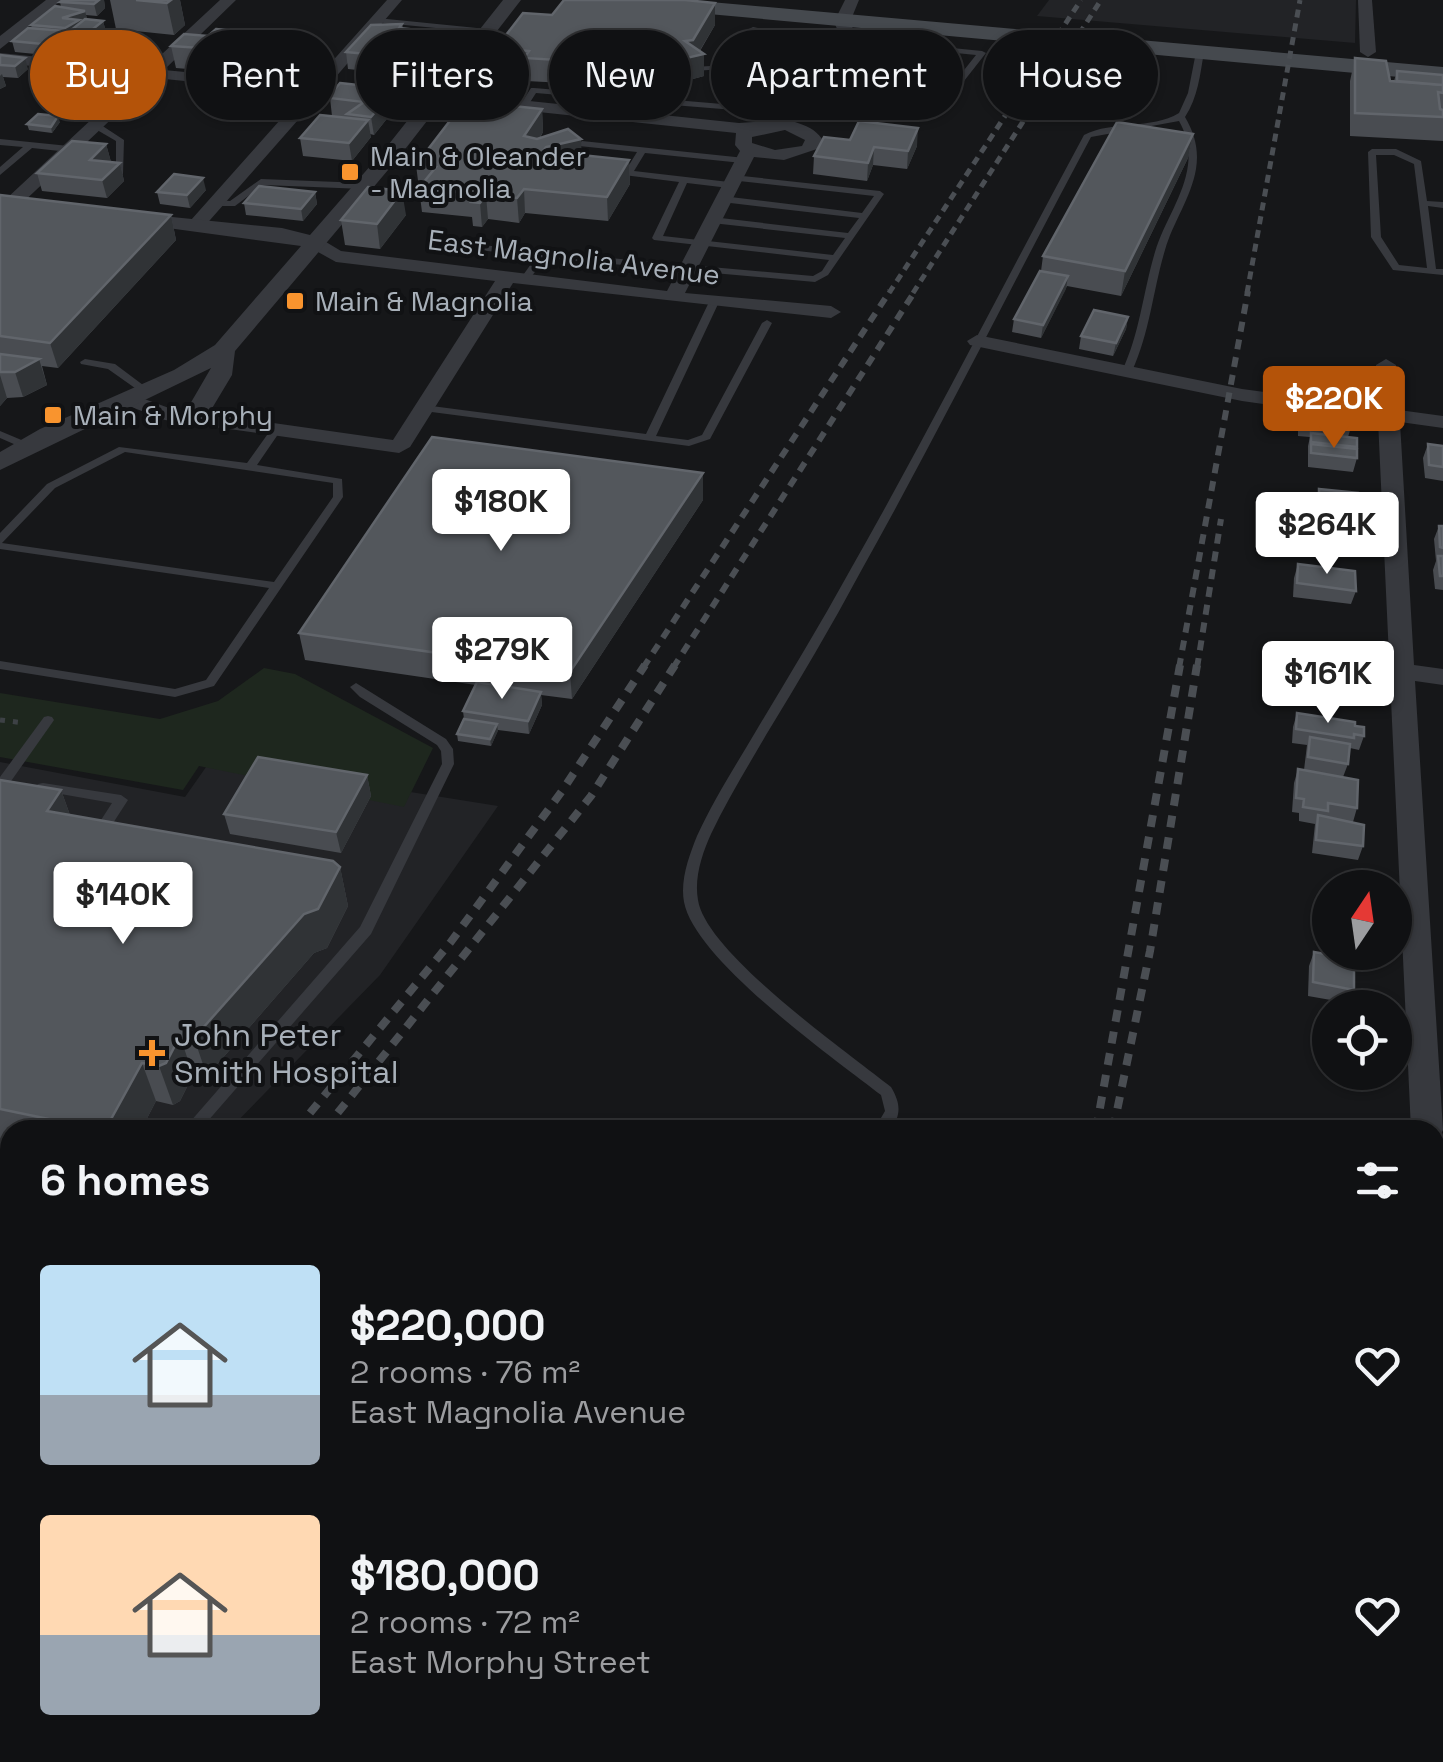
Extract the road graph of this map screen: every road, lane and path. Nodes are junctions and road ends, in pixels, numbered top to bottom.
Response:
1 (55, 0) edge
2 (229, 0) edge
3 (395, 0) edge
4 (512, 0) edge
5 (620, 0) edge
6 (789, 0) edge
7 (1366, 0) edge
8 (848, 9) edge
9 (375, 29) junction
10 (432, 30) edge
11 (489, 30) edge
12 (0, 44) edge
13 (963, 50) edge
14 (1200, 52) junction
15 (1368, 52) junction
16 (0, 58) edge
17 (166, 58) edge
18 (1443, 58) edge
19 (30, 61) edge
20 (336, 69) edge
21 (694, 69) edge
22 (711, 69) edge
23 (1443, 74) edge
24 (963, 76) edge
25 (1181, 117) junction
26 (99, 120) edge
27 (290, 120) edge
28 (417, 120) edge
29 (640, 120) edge
30 (663, 120) edge
31 (788, 120) edge
32 (95, 124) junction
33 (785, 125) junction
34 (760, 126) junction
35 (0, 142) edge
36 (582, 144) dead end
37 (30, 145) junction
38 (70, 149) junction
39 (643, 150) junction
40 (598, 170) edge
41 (737, 170) junction
42 (0, 172) edge
43 (120, 172) edge
44 (628, 173) junction
45 (684, 180) junction
46 (364, 186) junction
47 (6, 202) edge
48 (1425, 203) junction
49 (215, 204) junction
50 (1443, 205) edge
51 (44, 206) edge
52 (101, 213) edge
53 (864, 216) junction
54 (712, 220) junction
55 (196, 224) junction
56 (850, 236) junction
57 (700, 242) junction
58 (315, 243) junction
59 (442, 243) dead end
60 (542, 255) junction
61 (835, 258) junction
62 (686, 270) junction
63 (1437, 271) edge
64 (517, 277) junction
65 (674, 296) junction
66 (714, 302) junction
67 (831, 312) dead end
68 (768, 322) dead end
69 (977, 341) junction
70 (223, 350) junction
71 (85, 362) dead end
72 (1386, 365) dead end
73 (1127, 371) junction
74 (137, 395) junction
75 (424, 408) junction
76 (1389, 414) junction
77 (207, 420) junction
78 (1443, 422) edge
79 (276, 430) junction
80 (0, 434) edge
81 (650, 438) junction
82 (26, 446) junction
83 (0, 462) edge
84 (250, 467) junction
85 (0, 543) edge
86 (277, 586) junction
87 (0, 665) edge
88 (1402, 671) junction
89 (1443, 676) edge
90 (356, 687) dead end
91 (48, 720) dead end
92 (2, 781) edge
93 (88, 851) edge
94 (199, 1120) edge
95 (890, 1120) edge
96 (1426, 1120) edge

1 - 12 street
2 - 17 street
3 - 9 street
4 - 11 street
5 - 8 main road
6 - 8 main road
7 - 15 street
8 - 14 main road
8 - 15 main road
9 - 10 lane
9 - 20 street
13 - 24 lane
14 - 23 main road
14 - 25 lane
15 - 18 main road
16 - 19 street
21 - 22 lane
25 - 69 lane
25 - 73 lane
26 - 32 street
27 - 49 street
28 - 46 street
29 - 41 street
30 - 34 street
31 - 33 street
32 - 38 street
32 - 43 lane
33 - 34 street
33 - 41 street
34 - 41 street
35 - 37 lane
36 - 39 lane
37 - 38 lane
37 - 42 lane
38 - 47 street
39 - 41 lane
39 - 44 lane
40 - 44 lane
41 - 45 lane
41 - 53 lane
41 - 53 lane
41 - 54 street
44 - 45 lane
45 - 57 lane
46 - 49 lane
46 - 58 street
47 - 51 street
48 - 50 lane
48 - 63 lane
48 - 63 lane
49 - 55 street
52 - 55 street
53 - 56 lane
54 - 56 lane
54 - 57 street
55 - 58 street
56 - 61 lane
57 - 61 lane
57 - 62 street
58 - 64 street, East Magnolia Avenue
58 - 70 street
59 - 60 lane
60 - 62 lane
60 - 64 lane
61 - 62 lane
62 - 65 street
64 - 65 street, East Magnolia Avenue
64 - 75 street
65 - 66 street, East Magnolia Avenue
66 - 67 street, East Magnolia Avenue
66 - 81 lane
68 - 81 lane
69 - 73 street
69 - 95 lane
70 - 74 street
70 - 77 street
71 - 74 lane
72 - 76 street
73 - 76 street
74 - 77 street
74 - 82 street
75 - 79 street
75 - 81 lane
76 - 78 street
76 - 88 street
77 - 79 street
79 - 84 lane
80 - 82 lane
82 - 83 street
84 - 85 lane
84 - 86 lane
85 - 86 lane
86 - 87 lane
88 - 89 street
88 - 96 street
90 - 94 lane
91 - 92 lane
92 - 93 lane

